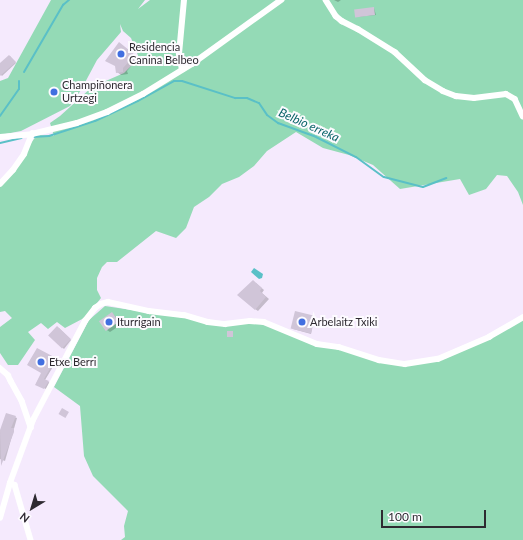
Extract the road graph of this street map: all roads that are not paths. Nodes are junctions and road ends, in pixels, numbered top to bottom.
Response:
1 (184, 0) edge
2 (281, 0) edge
3 (326, 0) edge
4 (182, 70) junction
5 (523, 116) edge
6 (32, 134) junction
7 (0, 137) edge
8 (0, 184) edge
9 (523, 317) edge
10 (0, 368) edge
11 (31, 427) junction
12 (10, 483) junction
13 (0, 518) edge
14 (31, 540) edge

1 - 4 street
2 - 4 street
3 - 5 street
4 - 6 street
6 - 7 street
6 - 8 street
9 - 11 street
10 - 11 street
11 - 12 street
12 - 13 street
12 - 14 street

